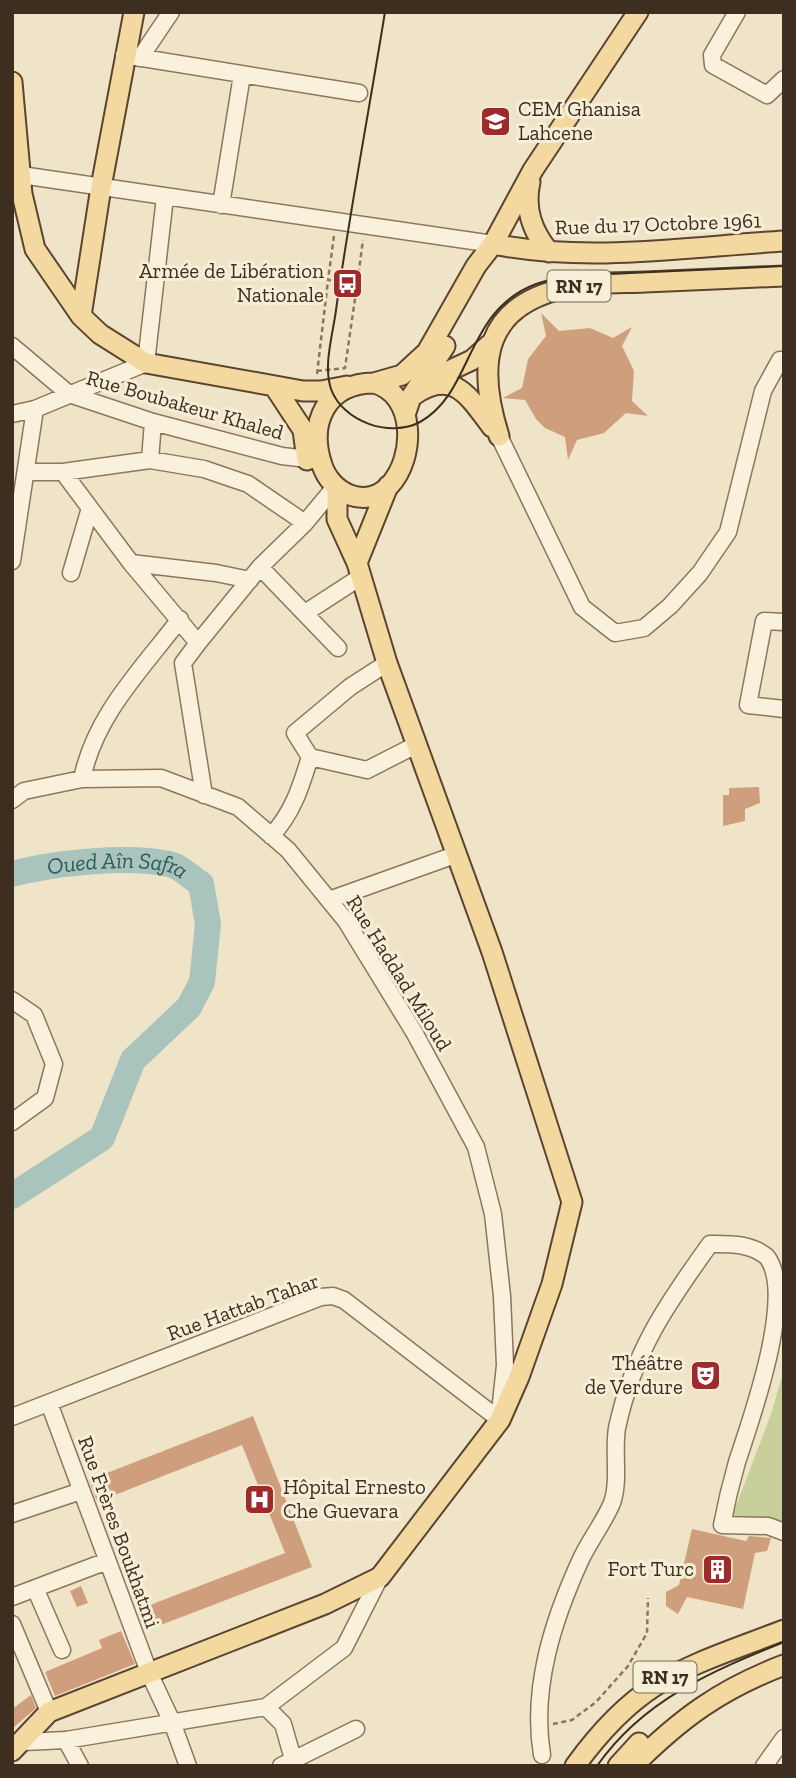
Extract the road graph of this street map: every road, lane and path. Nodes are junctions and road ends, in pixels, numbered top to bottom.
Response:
1 (134, 12) edge
2 (171, 12) edge
3 (638, 12) edge
4 (737, 12) edge
5 (132, 57) junction
6 (242, 75) junction
7 (784, 79) edge
8 (12, 82) edge
9 (359, 93) dead end
10 (533, 170) junction
11 (21, 175) junction
12 (101, 187) junction
13 (165, 197) junction
14 (12, 199) edge
15 (221, 205) junction
16 (26, 218) junction
17 (335, 223) junction
18 (365, 226) junction
19 (784, 241) edge
20 (493, 244) junction
21 (549, 252) junction
22 (784, 276) edge
23 (328, 280) junction
24 (357, 285) junction
25 (81, 316) junction
26 (491, 343) junction
27 (12, 346) edge
28 (784, 360) edge
29 (146, 363) junction
30 (317, 371) junction
31 (373, 383) junction
32 (274, 386) junction
33 (347, 386) junction
34 (312, 391) junction
35 (69, 394) junction
36 (413, 398) junction
37 (35, 408) junction
38 (12, 414) edge
39 (153, 422) junction
40 (319, 432) junction
41 (499, 436) junction
42 (150, 460) junction
43 (314, 460) junction
44 (63, 471) junction
45 (28, 472) junction
46 (388, 486) junction
47 (336, 490) junction
48 (90, 508) junction
49 (305, 523) junction
50 (12, 561) edge
51 (131, 564) junction
52 (359, 569) junction
53 (72, 573) dead end
54 (255, 574) junction
55 (305, 613) junction
56 (180, 619) junction
57 (784, 622) edge
58 (198, 643) junction
59 (338, 648) dead end
60 (387, 663) junction
61 (784, 709) edge
62 (416, 745) junction
63 (310, 757) junction
64 (82, 779) junction
65 (16, 791) edge
66 (204, 795) junction
67 (271, 836) junction
68 (456, 855) junction
69 (329, 900) junction
70 (12, 1000) edge
71 (12, 1122) edge
72 (49, 1403) junction
73 (12, 1417) edge
74 (499, 1420) junction
75 (81, 1491) junction
76 (12, 1514) edge
77 (784, 1532) edge
78 (107, 1561) junction
79 (380, 1577) junction
80 (35, 1588) junction
81 (12, 1597) edge
82 (648, 1598) dead end
83 (12, 1624) edge
84 (782, 1631) edge
85 (62, 1650) dead end
86 (784, 1665) edge
87 (150, 1675) junction
88 (750, 1678) junction
89 (266, 1707) junction
90 (49, 1712) junction
91 (172, 1722) junction
92 (538, 1728) junction
93 (356, 1729) dead end
94 (784, 1738) edge
95 (66, 1740) junction
96 (18, 1747) edge
97 (542, 1755) dead end
98 (291, 1763) edge
99 (80, 1766) edge
100 (188, 1766) edge
101 (575, 1766) edge
102 (587, 1766) edge
103 (618, 1766) edge
104 (633, 1766) edge
105 (764, 1766) edge

1 - 5 main road
2 - 5 street
3 - 10 main road
4 - 7 street
5 - 6 street
5 - 12 main road
6 - 9 street
6 - 15 street
8 - 11 main road
10 - 20 main road
10 - 21 main road
11 - 12 street
11 - 16 main road
12 - 13 street
12 - 25 main road
13 - 15 street
13 - 29 street
14 - 16 street
15 - 17 street
16 - 25 main road
17 - 18 street
17 - 23 path
18 - 20 street
18 - 24 path
19 - 21 main road, Rue du 17 Octobre 1961 / RN 17
20 - 21 main road, Rue du 17 Octobre 1961 / RN 17
20 - 31 main road
20 - 36 main road
22 - 26 main road, RN 17
23 - 24 path
23 - 30 path
24 - 30 path
25 - 29 main road
26 - 36 main road
26 - 41 main road, RN 17
27 - 35 street, Rue Boubakeur Khaled
28 - 41 street
29 - 32 main road
29 - 35 street
30 - 34 path
31 - 33 main road
31 - 36 main road
32 - 34 main road
32 - 40 main road
32 - 43 main road
33 - 34 main road
33 - 40 main road
35 - 37 street
35 - 39 street, Rue Boubakeur Khaled
36 - 41 main road
36 - 46 main road
37 - 38 street
37 - 45 street
39 - 42 street
39 - 43 street, Rue Boubakeur Khaled
40 - 43 main road
42 - 44 street
42 - 49 street
43 - 47 main road
44 - 45 street
44 - 48 street
45 - 50 street
46 - 47 main road
46 - 52 main road
47 - 49 street
47 - 52 main road
48 - 51 street
48 - 53 street
49 - 54 street
51 - 54 street
51 - 56 street
52 - 55 street
52 - 60 main road
54 - 55 street
54 - 58 street
55 - 59 street
56 - 58 street
56 - 64 street
57 - 61 street
58 - 66 street
60 - 62 main road
60 - 63 street
62 - 63 street
62 - 68 main road
63 - 67 street
64 - 65 street, Rue Haddad Miloud
64 - 66 street, Rue Haddad Miloud
66 - 67 street, Rue Haddad Miloud
67 - 69 street, Rue Haddad Miloud
68 - 69 street
68 - 74 main road
69 - 74 street, Rue Haddad Miloud
70 - 71 street
72 - 73 street, Rue Hattab Tahar
72 - 74 street, Rue Hattab Tahar
72 - 75 street, Rue Frères Boukhatmi
74 - 79 main road
75 - 76 street
75 - 78 street, Rue Frères Boukhatmi
77 - 92 street
78 - 80 street
78 - 87 street, Rue Frères Boukhatmi
79 - 87 main road
79 - 89 street
80 - 81 street
80 - 85 street
82 - 92 path
83 - 90 street
84 - 101 main road, RN 17
84 - 102 main road
86 - 88 main road, RN 17
87 - 90 main road
87 - 91 street, Rue Frères Boukhatmi
88 - 103 main road
88 - 104 main road, RN 17
89 - 91 street
89 - 98 street
90 - 96 main road
91 - 95 street
91 - 100 street, Rue Frères Boukhatmi
92 - 97 street
93 - 98 street
94 - 105 street
95 - 96 street
95 - 99 street

